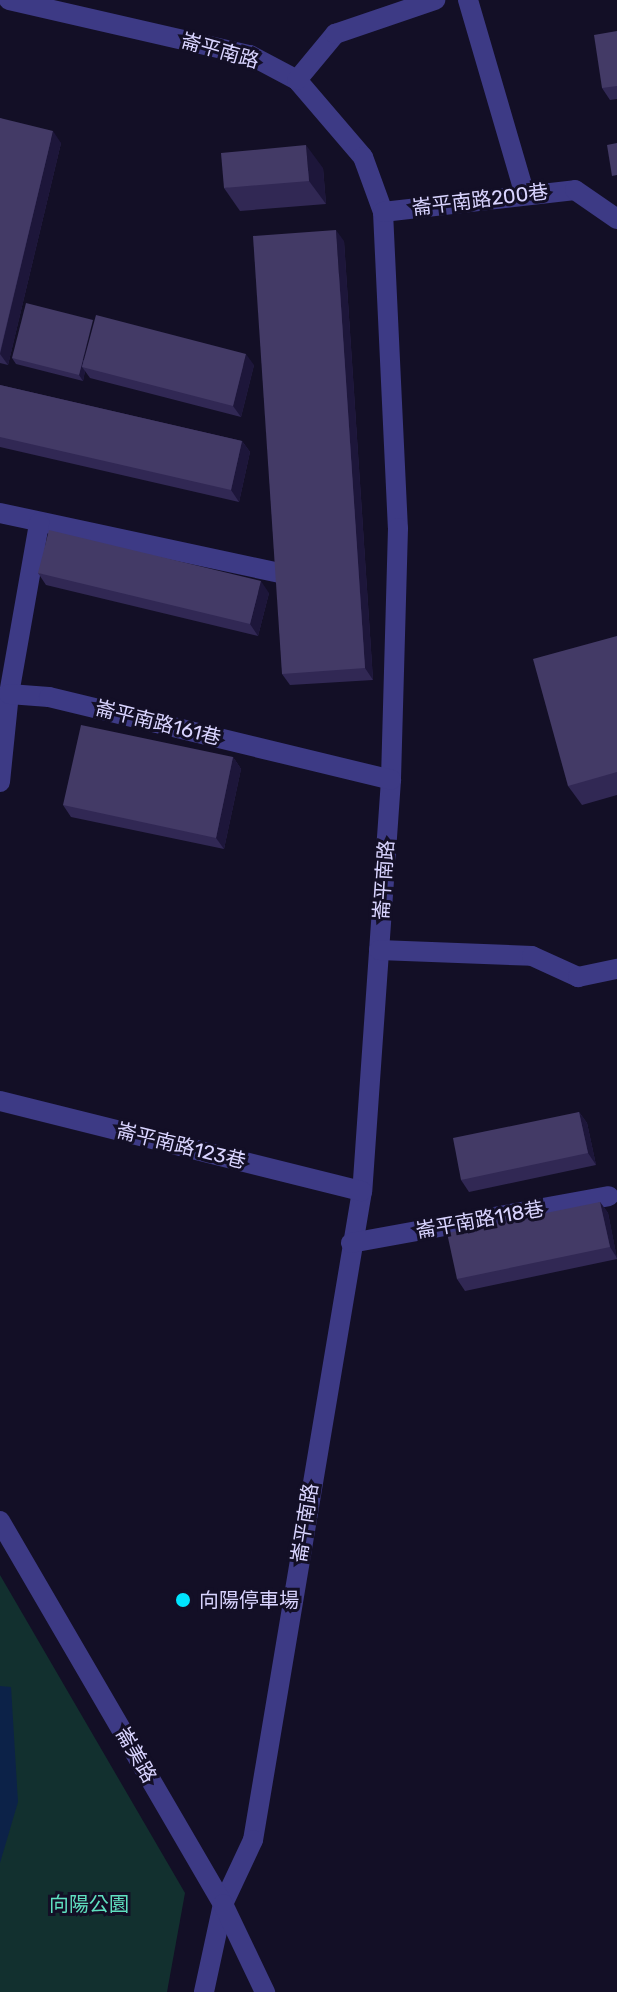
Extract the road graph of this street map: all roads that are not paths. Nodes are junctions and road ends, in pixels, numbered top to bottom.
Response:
1 (6, 0) edge
2 (435, 0) edge
3 (468, 0) edge
4 (0, 16) edge
5 (297, 80) junction
6 (524, 192) junction
7 (383, 212) junction
8 (617, 219) edge
9 (0, 513) edge
10 (39, 523) junction
11 (279, 573) edge
12 (9, 694) junction
13 (391, 780) junction
14 (0, 782) edge
15 (379, 950) junction
16 (617, 969) edge
17 (0, 1101) edge
18 (362, 1191) junction
19 (609, 1196) dead end
20 (351, 1243) junction
21 (0, 1521) edge
22 (223, 1904) junction
23 (204, 1992) edge
24 (265, 1992) edge

1 - 4 street
1 - 5 street, 崙平南路
2 - 5 street
3 - 6 street
5 - 7 street, 崙平南路
6 - 7 street, 崙平南路200巷
6 - 8 street, 崙平南路200巷
7 - 13 street, 崙平南路
9 - 10 street
10 - 11 street
10 - 12 street
12 - 13 street, 崙平南路161巷
12 - 14 street
13 - 15 street, 崙平南路
15 - 16 street
15 - 18 street, 崙平南路
17 - 18 street, 崙平南路123巷
18 - 20 street, 崙平南路
19 - 20 street, 崙平南路118巷
20 - 22 street, 崙平南路
21 - 22 street, 崙美路
22 - 23 street, 崙平南路
22 - 24 street, 崙美路

